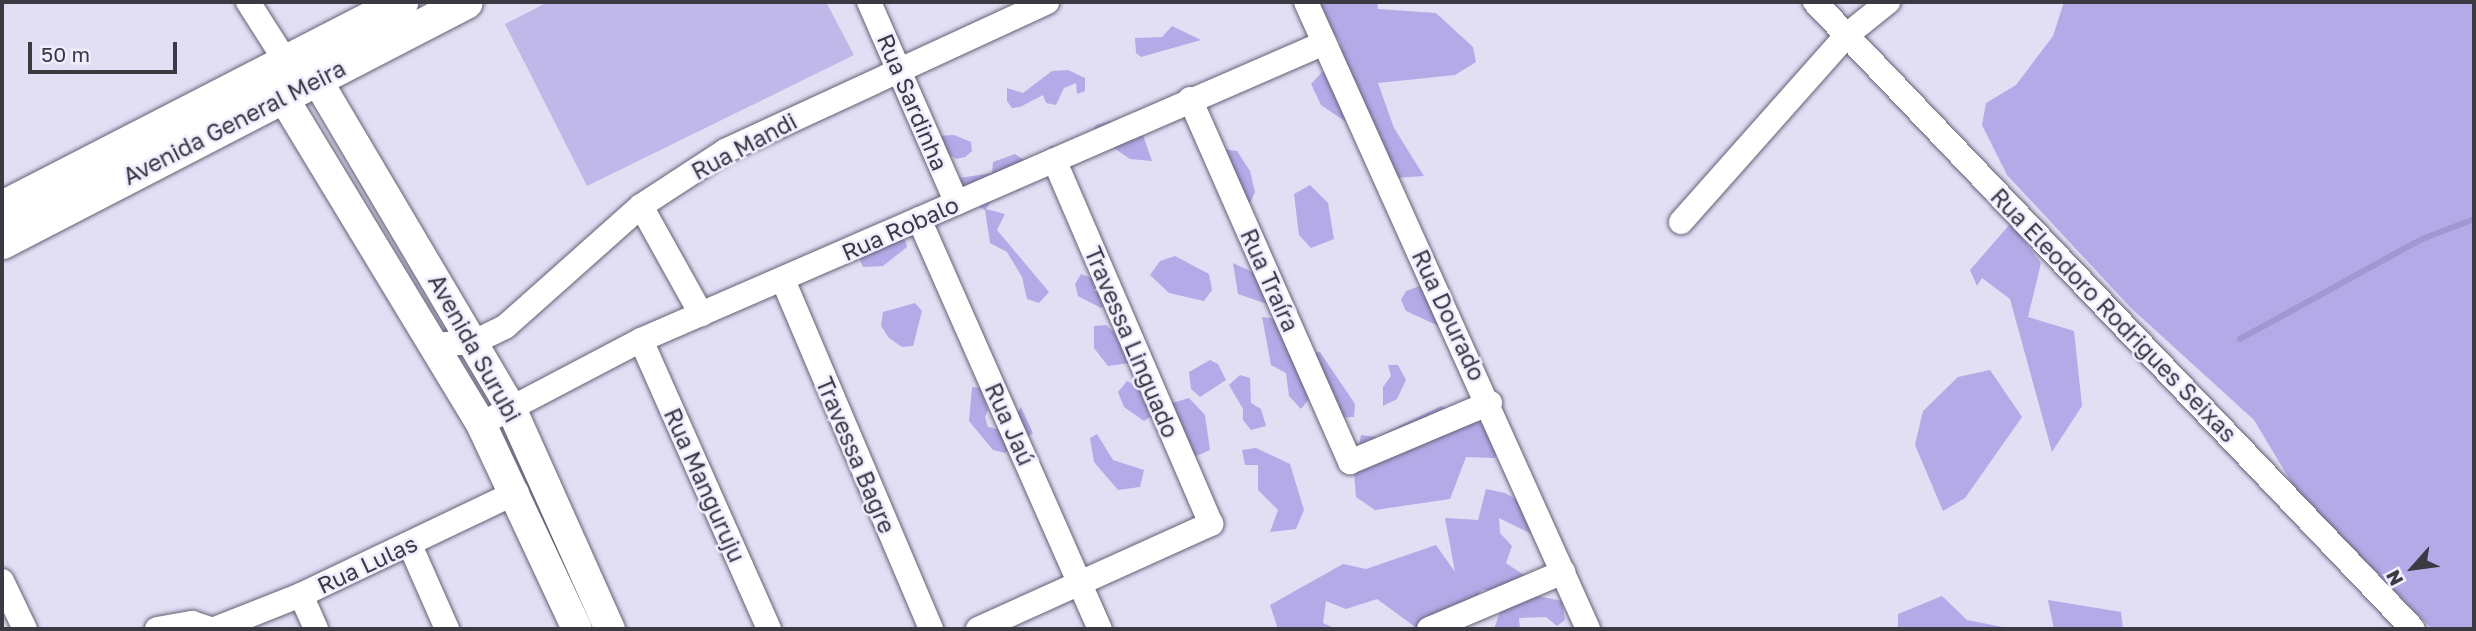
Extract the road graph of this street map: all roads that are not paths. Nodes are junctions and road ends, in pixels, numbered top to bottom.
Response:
1 (248, 2) edge
2 (401, 2) edge
3 (869, 2) edge
4 (1047, 2) edge
5 (1306, 2) edge
6 (1815, 2) edge
7 (1888, 2) edge
8 (460, 3) edge
9 (1847, 35) junction
10 (1324, 43) junction
11 (285, 60) junction
12 (899, 69) junction
13 (317, 80) junction
14 (283, 97) junction
15 (1190, 99) junction
16 (1054, 160) junction
17 (957, 203) junction
18 (640, 206) junction
19 (2, 207) edge
20 (919, 219) junction
21 (1681, 222) dead end
22 (2, 242) edge
23 (783, 280) junction
24 (701, 314) junction
25 (641, 340) junction
26 (474, 342) junction
27 (433, 345) junction
28 (1490, 403) junction
29 (512, 408) junction
30 (481, 424) junction
31 (517, 492) junction
32 (410, 545) junction
33 (1563, 572) junction
34 (2, 581) edge
35 (1079, 582) junction
36 (301, 595) junction
37 (25, 629) edge
38 (157, 629) edge
39 (213, 629) edge
40 (316, 629) edge
41 (447, 629) edge
42 (577, 629) edge
43 (610, 629) edge
44 (769, 629) edge
45 (931, 629) edge
46 (978, 629) edge
47 (1100, 629) edge
48 (1429, 629) edge
49 (1588, 629) edge
50 (2413, 629) edge

1 - 11 street
2 - 11 main road, Avenida General Meira
3 - 12 street, Rua Sardinha
4 - 12 street, Rua Mandi
5 - 10 street, Rua Dourado
6 - 9 street, Rua Eleodoro Rodrigues Seixas
7 - 9 street
8 - 13 main road, Avenida General Meira
9 - 21 street
9 - 50 street, Rua Eleodoro Rodrigues Seixas
10 - 15 street, Rua Robalo
10 - 28 street, Rua Dourado
11 - 13 main road
11 - 14 main road
11 - 19 main road, Avenida General Meira
12 - 17 street, Rua Sardinha
12 - 18 street, Rua Mandi
13 - 14 main road, Avenida General Meira
13 - 26 street, Avenida Surubi
14 - 22 main road, Avenida General Meira
14 - 27 street, Avenida Surubi
15 - 16 street, Rua Robalo
15 - 28 street, Rua Traíra
16 - 17 street, Rua Robalo
16 - 35 street, Travessa Linguado
17 - 20 street, Rua Robalo
18 - 24 street
18 - 26 street, Rua Mandi
20 - 23 street, Rua Robalo
20 - 35 street, Rua Jaú
23 - 24 street, Rua Robalo
23 - 45 street, Travessa Bagre
24 - 25 street, Rua Robalo
25 - 29 street, Rua Robalo
25 - 44 street, Rua Manguruju
26 - 27 street
26 - 29 street, Avenida Surubi
27 - 30 street, Avenida Surubi
28 - 33 street, Rua Dourado
29 - 30 street, Rua Robalo
29 - 43 street, Avenida Surubi
30 - 31 street, Avenida Surubi
31 - 32 street, Rua Lulas
31 - 42 street, Avenida Surubi
32 - 36 street, Rua Lulas
32 - 41 street
33 - 48 street
33 - 49 street, Rua Dourado
34 - 37 street
35 - 46 street
35 - 47 street, Rua Jaú
36 - 39 street, Rua Lulas
36 - 40 street
38 - 39 street

